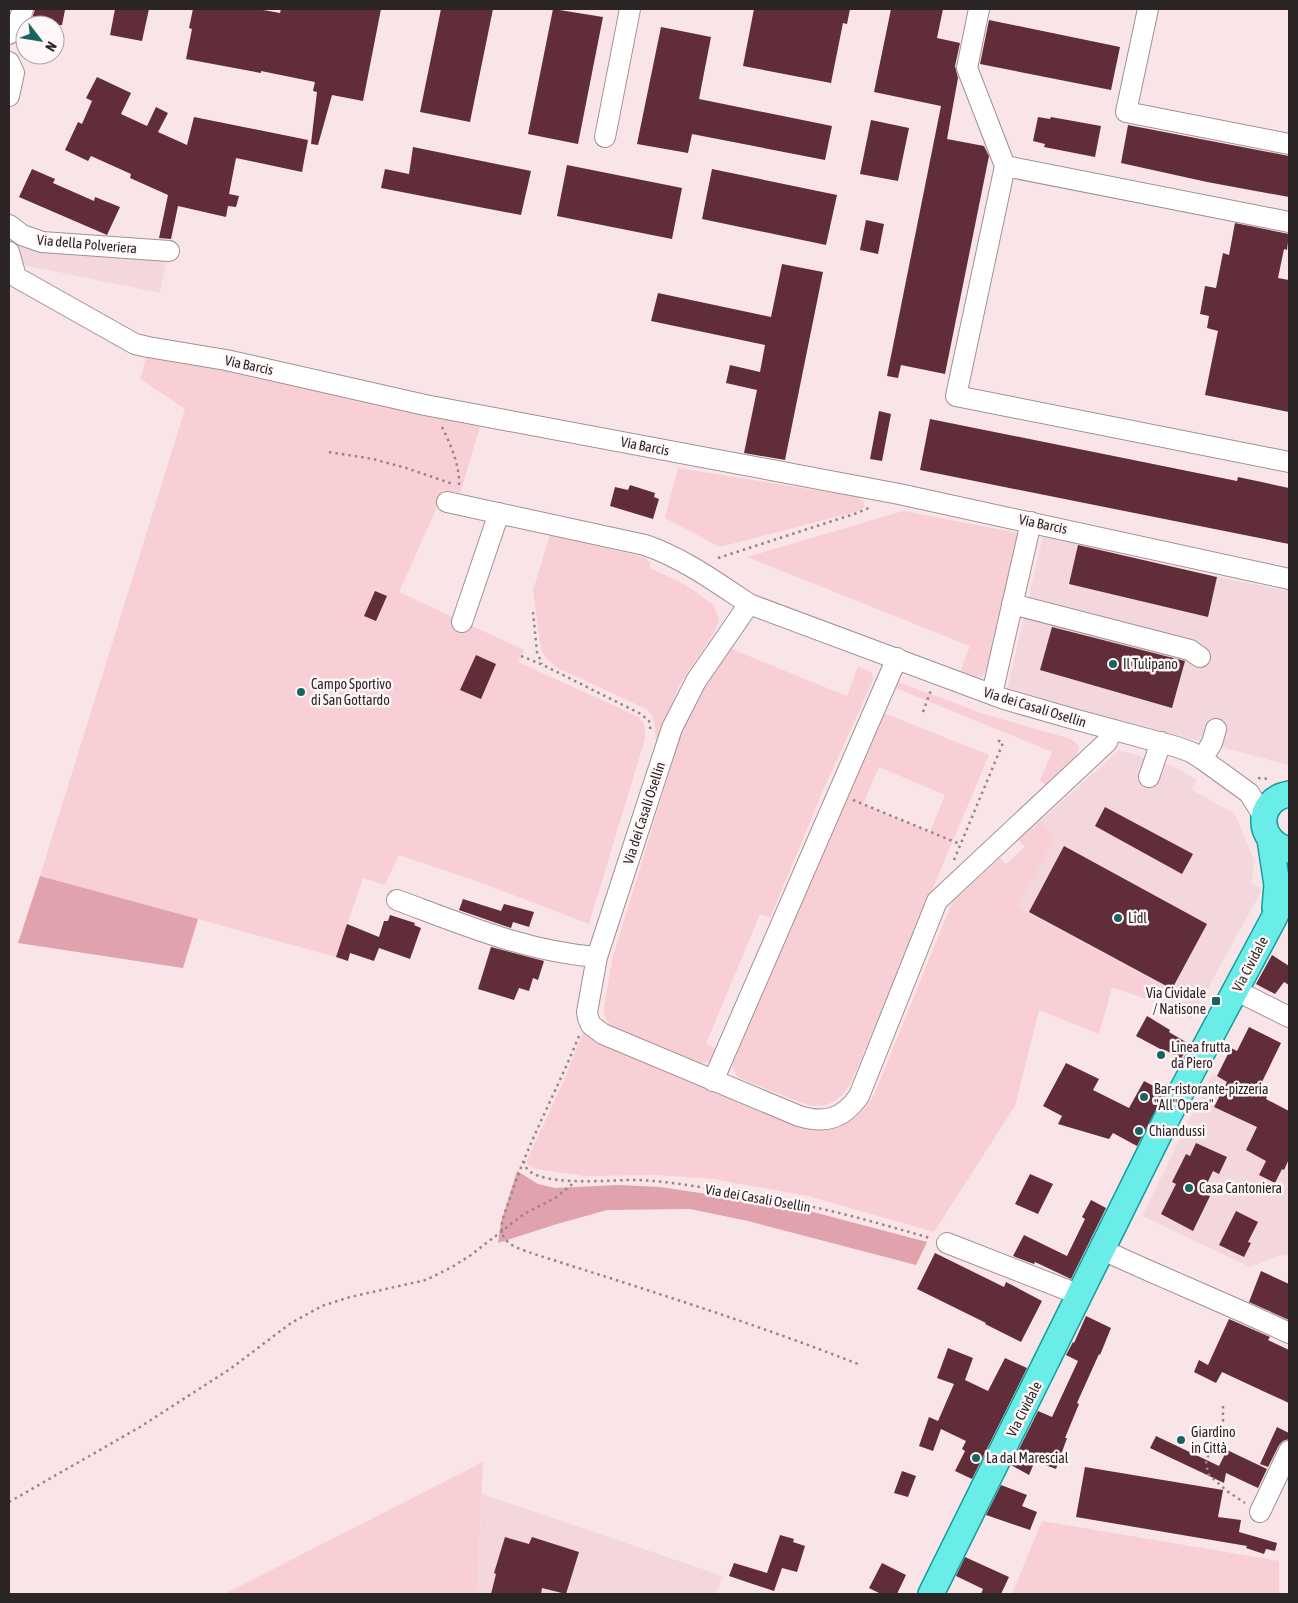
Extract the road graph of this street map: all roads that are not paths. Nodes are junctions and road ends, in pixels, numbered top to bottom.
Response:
1 (23, 9) edge
2 (630, 9) edge
3 (979, 9) edge
4 (1148, 9) edge
5 (9, 34) edge
6 (9, 62) edge
7 (9, 96) edge
8 (606, 137) dead end
9 (1289, 144) edge
10 (1005, 166) junction
11 (1289, 222) edge
12 (9, 225) edge
13 (169, 251) dead end
14 (9, 252) edge
15 (1289, 462) edge
16 (455, 498) road end
17 (499, 513) junction
18 (1031, 522) junction
19 (1289, 579) edge
20 (749, 604) junction
21 (1012, 604) junction
22 (462, 622) dead end
23 (1200, 657) dead end
24 (897, 658) junction
25 (992, 694) junction
26 (1111, 729) junction
27 (1216, 729) dead end
28 (1161, 742) junction
29 (1202, 758) junction
30 (1149, 777) dead end
31 (1252, 785) junction
32 (1280, 789) edge
33 (1274, 836) edge
34 (1289, 886) edge
35 (396, 900) dead end
36 (1274, 918) junction
37 (597, 957) junction
38 (1236, 990) junction
39 (1289, 1017) edge
40 (713, 1081) junction
41 (948, 1243) dead end
42 (1103, 1250) junction
43 (1080, 1295) junction
44 (1289, 1333) edge
45 (1289, 1452) edge
46 (1260, 1512) road end
47 (931, 1594) edge

1 - 5 street
2 - 8 street
3 - 10 street
4 - 9 street
6 - 7 street
10 - 11 street
10 - 15 street
12 - 13 street, Via della Polveriera
14 - 18 street, Via Barcis
16 - 17 street
17 - 20 street
17 - 22 street
18 - 19 street, Via Barcis
18 - 21 street
20 - 24 street, Via dei Casali Osellin
20 - 37 street, Via dei Casali Osellin
21 - 23 street
21 - 25 street
24 - 25 street, Via dei Casali Osellin
24 - 40 street
25 - 26 street, Via dei Casali Osellin
26 - 28 street, Via dei Casali Osellin
26 - 40 street
27 - 29 street
28 - 29 street, Via dei Casali Osellin
28 - 30 street
29 - 31 street, Via dei Casali Osellin
31 - 32 street, Via dei Casali Osellin
31 - 33 street, Via dei Casali Osellin
32 - 33 main road
33 - 36 main road, Via Cividale
34 - 36 main road, Via Cividale
35 - 37 street
36 - 38 main road, Via Cividale
37 - 40 street, Via dei Casali Osellin
38 - 39 street
38 - 42 main road, Via Cividale
41 - 43 street
42 - 43 main road, Via Cividale
42 - 44 street
43 - 47 main road, Via Cividale
45 - 46 street

